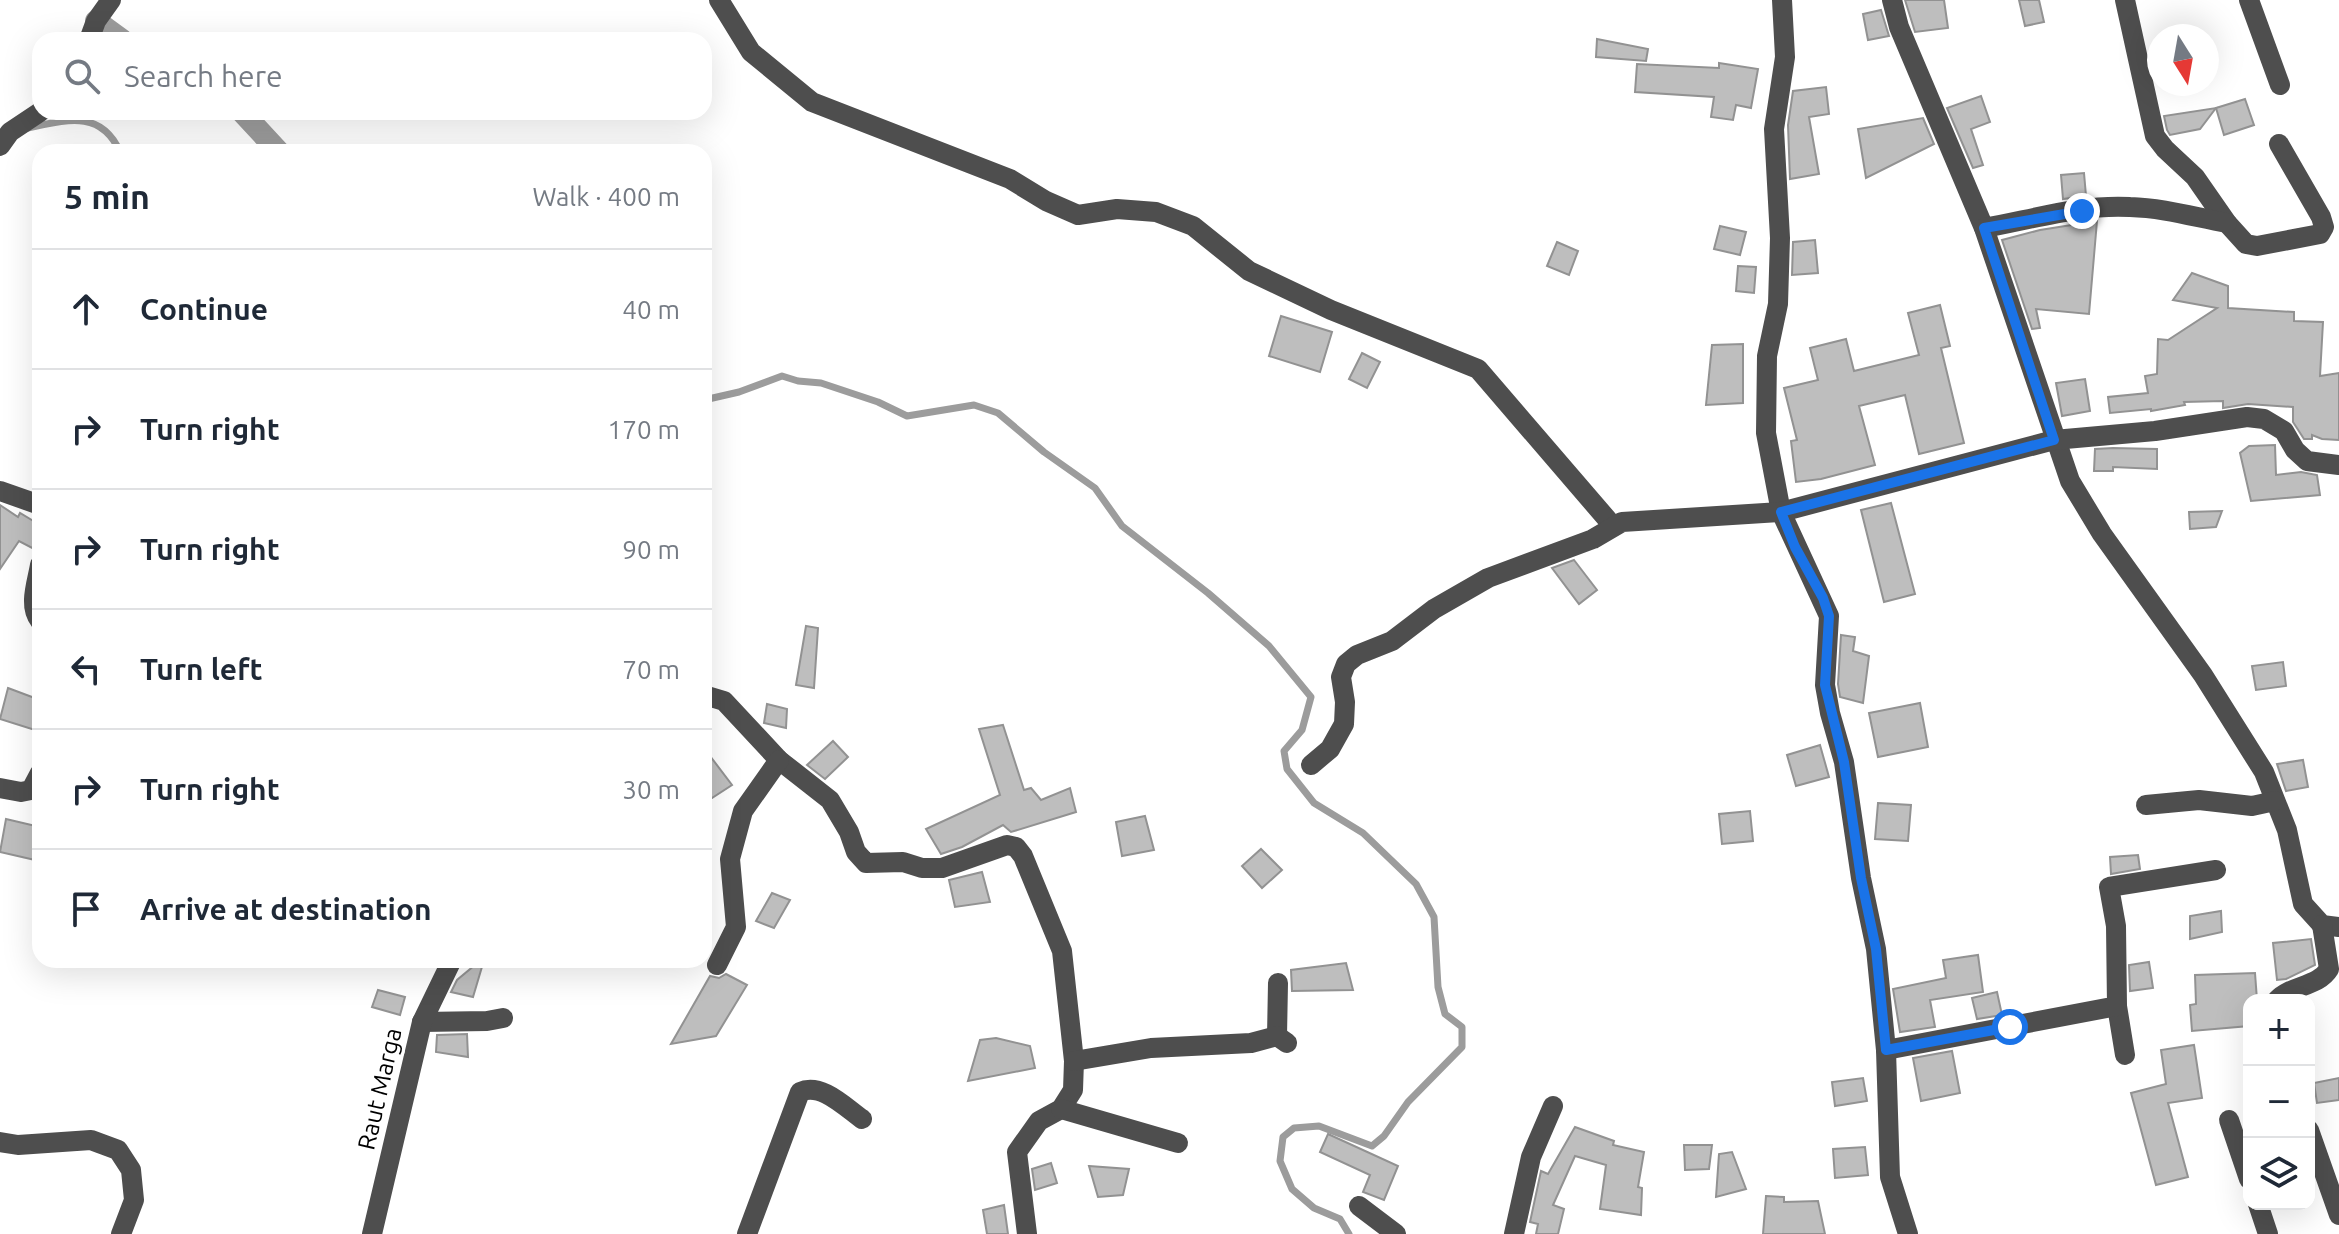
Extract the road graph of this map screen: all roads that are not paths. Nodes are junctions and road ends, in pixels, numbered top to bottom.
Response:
1 (111, 0) edge
2 (719, 0) edge
3 (1782, 0) edge
4 (1892, 0) edge
5 (2125, 0) edge
6 (2249, 0) edge
7 (92, 32) edge
8 (2280, 85) dead end
9 (32, 117) edge
10 (2279, 144) dead end
11 (0, 146) edge
12 (2227, 223) junction
13 (1984, 228) junction
14 (2054, 440) junction
15 (2339, 465) edge
16 (0, 491) edge
17 (32, 502) edge
18 (1781, 512) junction
19 (1613, 526) junction
20 (712, 697) edge
21 (779, 760) junction
22 (1311, 765) dead end
23 (0, 788) edge
24 (32, 788) edge
25 (2275, 801) junction
26 (2146, 805) dead end
27 (2216, 870) dead end
28 (2330, 926) edge
29 (717, 965) dead end
30 (448, 968) edge
31 (1278, 983) dead end
32 (2286, 994) edge
33 (2117, 1006) junction
34 (503, 1018) dead end
35 (422, 1022) junction
36 (1886, 1050) junction
37 (2125, 1055) dead end
38 (1074, 1061) junction
39 (1553, 1106) dead end
40 (1061, 1109) junction
41 (862, 1119) dead end
42 (2229, 1120) dead end
43 (2310, 1138) edge
44 (0, 1142) edge
45 (1178, 1143) dead end
46 (2243, 1161) edge
47 (2318, 1182) edge
48 (1359, 1206) dead end
49 (2260, 1210) edge
50 (2339, 1215) edge
51 (121, 1234) edge
52 (372, 1234) edge
53 (747, 1234) edge
54 (1027, 1234) edge
55 (1396, 1234) edge
56 (1514, 1234) edge
57 (1908, 1234) edge
58 (2268, 1234) edge

1 - 7 street
2 - 19 street
3 - 18 street
4 - 13 street
5 - 12 street
6 - 8 street
9 - 11 street
10 - 12 street
12 - 13 street
13 - 14 street
14 - 15 street
14 - 18 street
14 - 25 street
16 - 17 street
18 - 19 street
18 - 36 street
19 - 22 street
20 - 21 street
21 - 29 street
21 - 38 street
23 - 24 street
25 - 26 street
25 - 28 street
27 - 33 street
28 - 32 street
30 - 35 street, Raut Marga
31 - 38 street
33 - 36 street
33 - 37 street
34 - 35 street
35 - 52 street, Raut Marga
36 - 57 street
38 - 40 street
39 - 56 street
40 - 45 street
40 - 54 street
41 - 53 street
42 - 46 street
43 - 47 street
44 - 51 street
47 - 50 street
48 - 55 street
49 - 58 street

